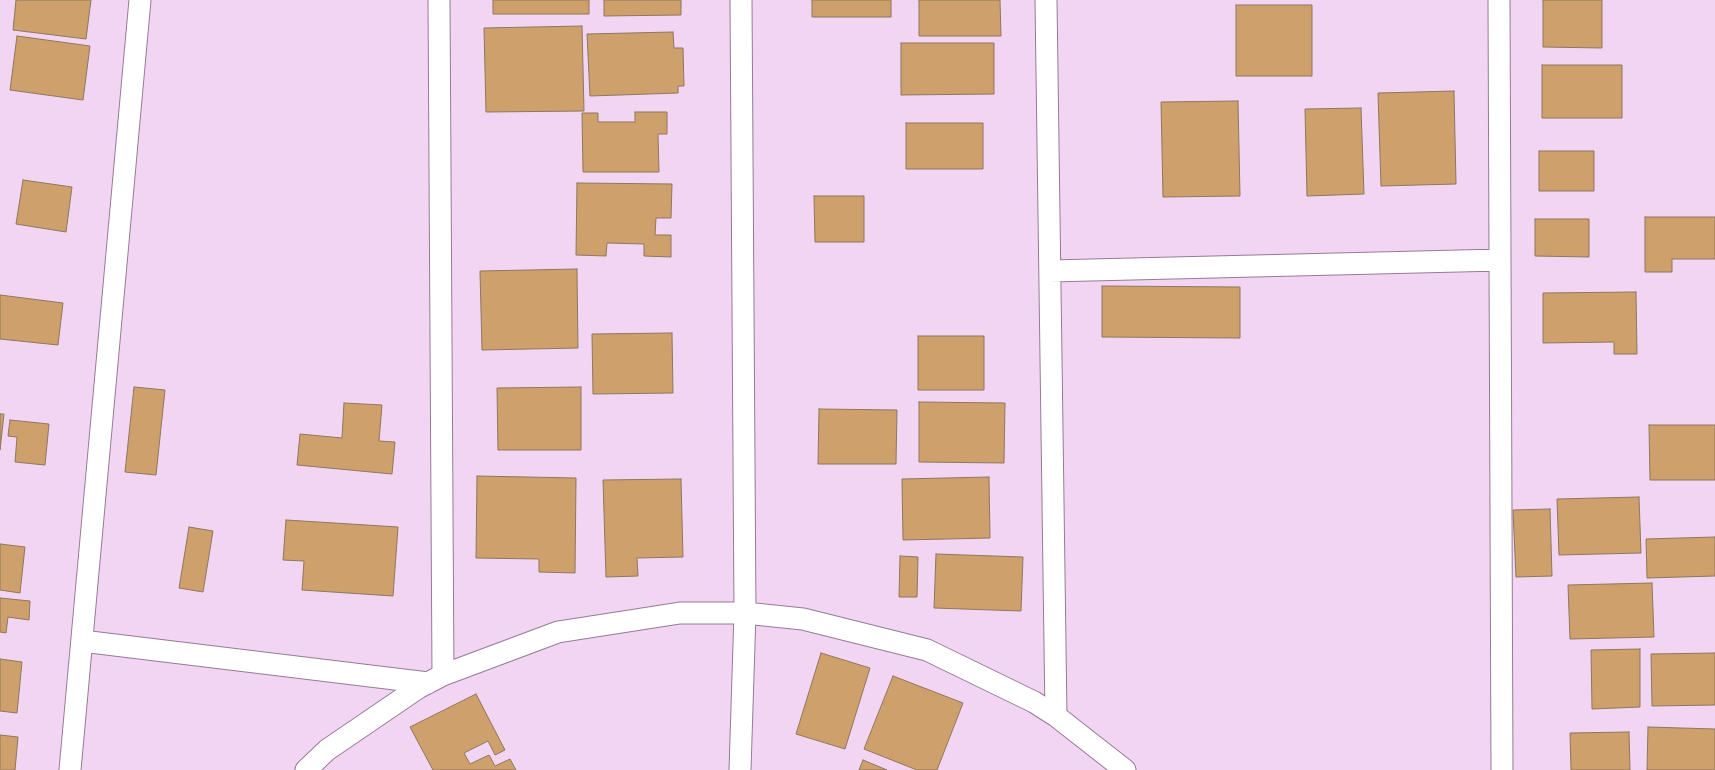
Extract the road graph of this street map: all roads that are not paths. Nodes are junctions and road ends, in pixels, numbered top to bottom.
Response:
1 (140, 0) edge
2 (439, 0) edge
3 (741, 0) edge
4 (1046, 0) edge
5 (1499, 0) edge
6 (1500, 260) junction
7 (1050, 271) junction
8 (746, 613) junction
9 (82, 641) junction
10 (435, 679) junction
11 (1056, 716) junction
12 (70, 770) edge
13 (306, 770) edge
14 (740, 770) edge
15 (1125, 770) edge
16 (1502, 770) edge

1 - 9 street
2 - 10 street
3 - 8 street
4 - 7 street
5 - 6 street
6 - 7 street
6 - 16 street
7 - 11 street
8 - 10 street
8 - 11 street
8 - 14 street
9 - 10 street
9 - 12 street
10 - 13 street
11 - 15 street

